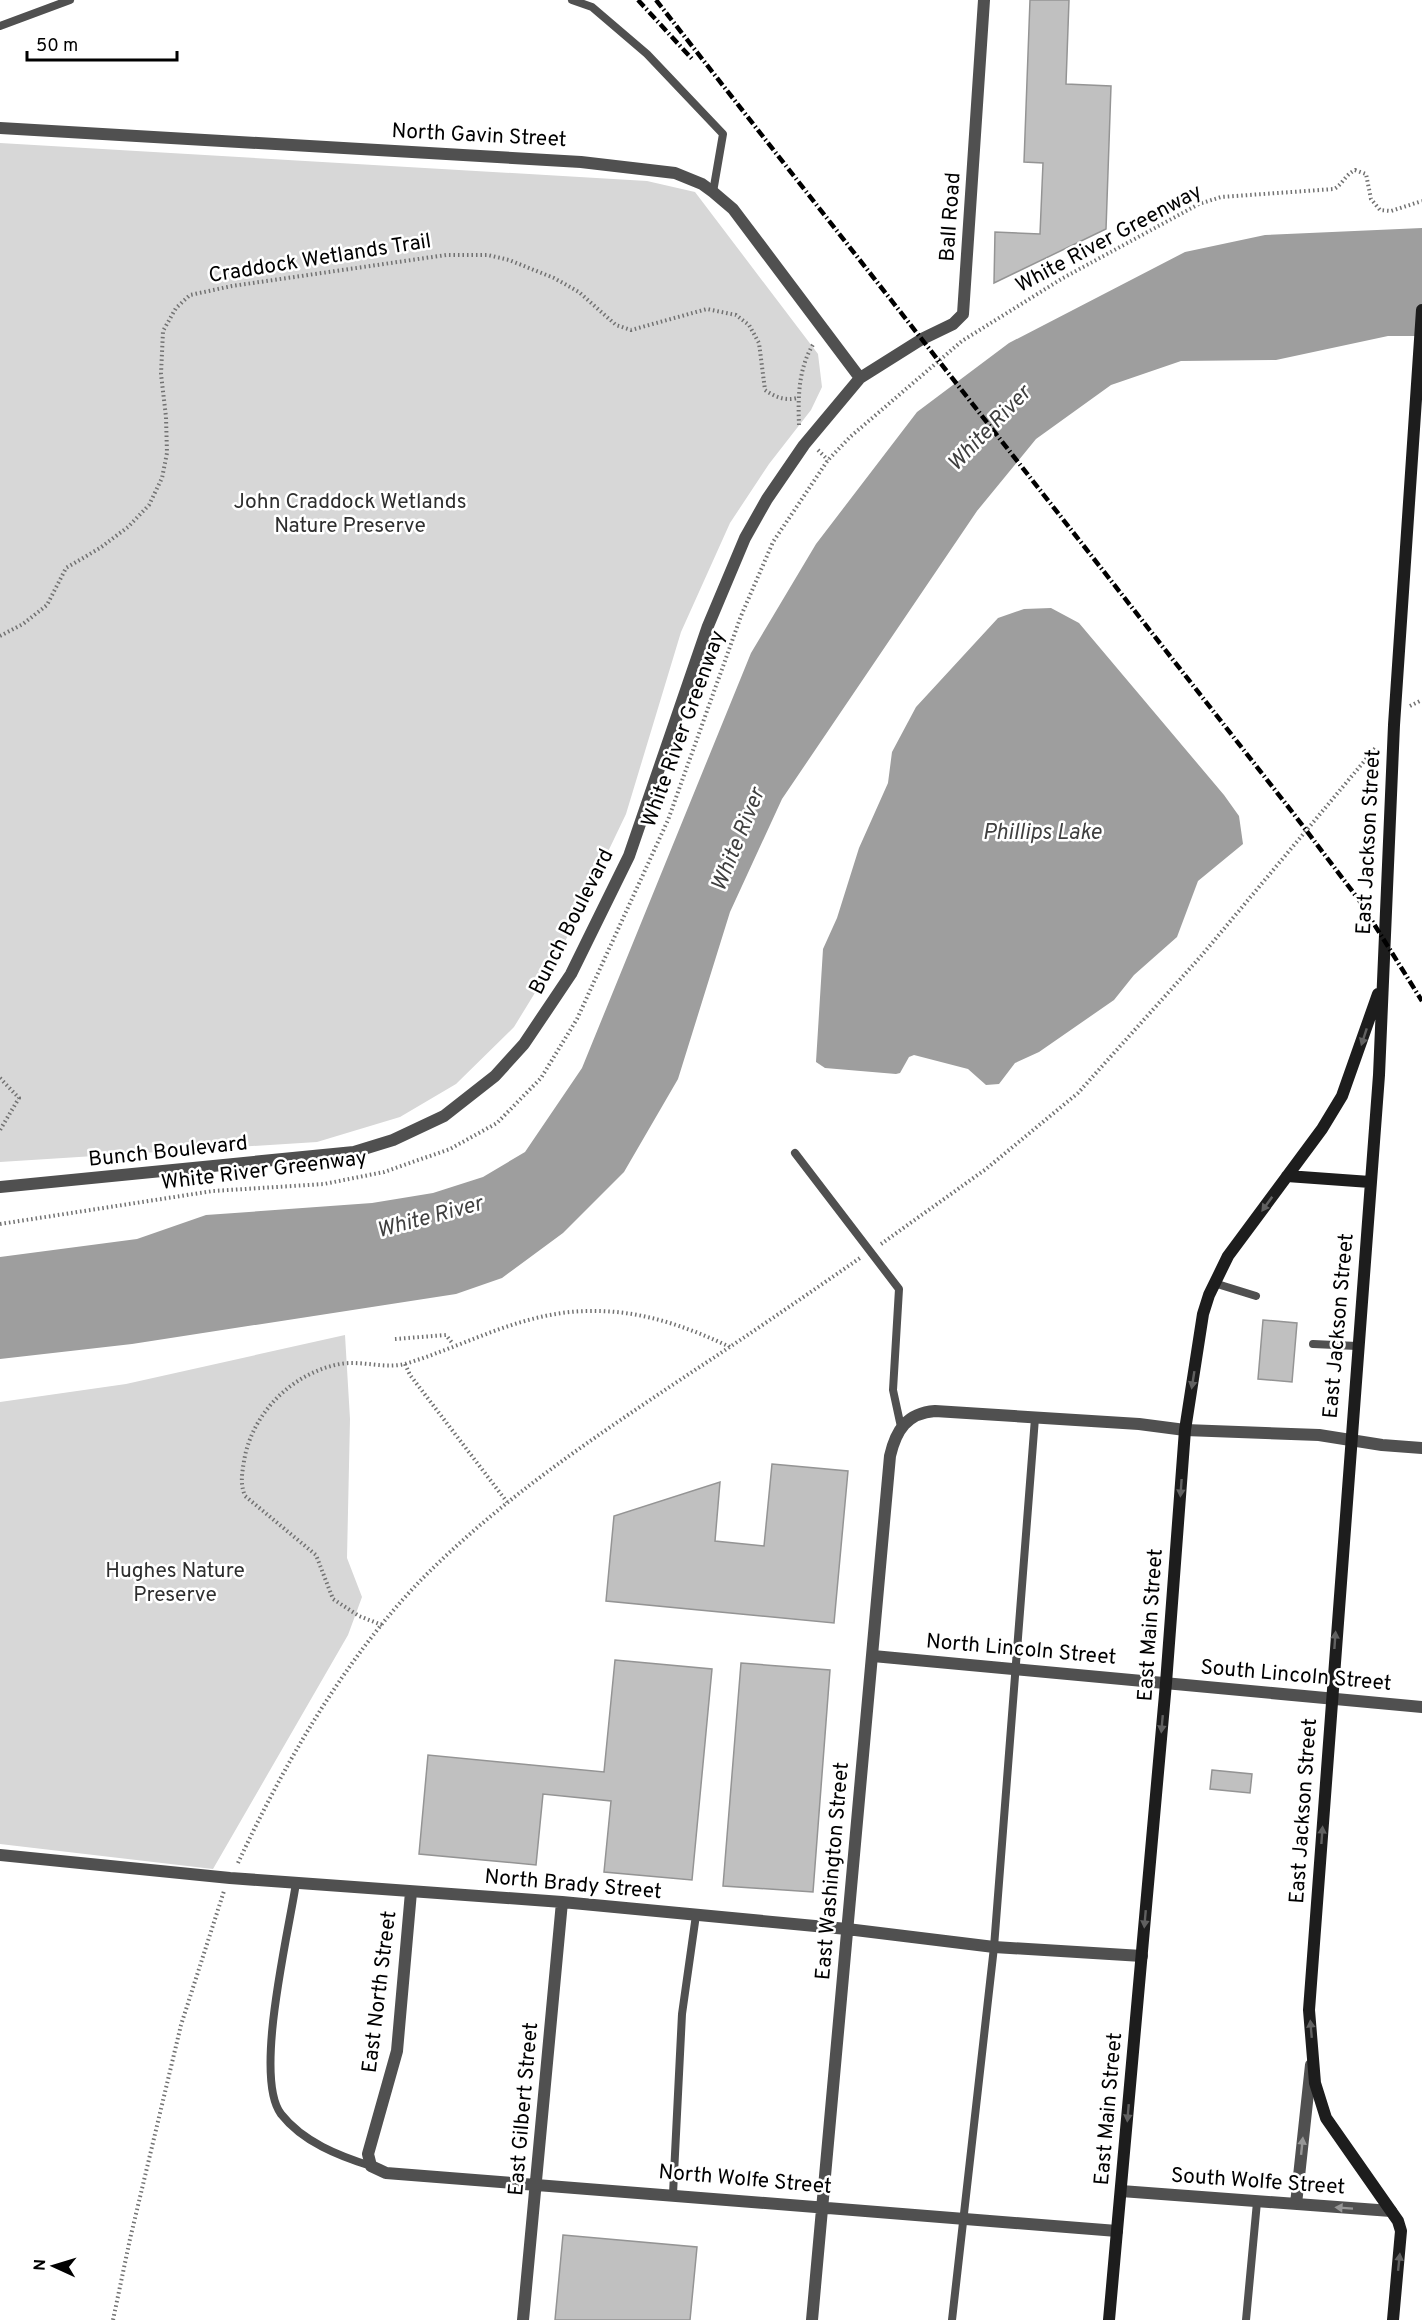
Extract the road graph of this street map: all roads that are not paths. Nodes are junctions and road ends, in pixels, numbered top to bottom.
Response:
1 (70, 0) edge
2 (572, 0) edge
3 (984, 0) edge
4 (0, 26) edge
5 (0, 128) edge
6 (713, 192) junction
7 (1422, 310) edge
8 (860, 378) junction
9 (1382, 981) junction
10 (795, 1153) dead end
11 (1287, 1176) junction
12 (1370, 1182) junction
13 (0, 1187) edge
14 (1214, 1283) junction
15 (1256, 1296) dead end
16 (1313, 1344) dead end
17 (1357, 1346) junction
18 (1035, 1418) junction
19 (901, 1427) junction
20 (1185, 1430) junction
21 (1350, 1440) junction
22 (1422, 1448) edge
23 (873, 1656) junction
24 (1017, 1669) junction
25 (1166, 1683) junction
26 (1331, 1698) junction
27 (1422, 1707) edge
28 (0, 1855) edge
29 (296, 1883) junction
30 (411, 1892) junction
31 (562, 1902) junction
32 (696, 1915) junction
33 (847, 1929) junction
34 (994, 1947) junction
35 (1142, 1956) junction
36 (1312, 2050) junction
37 (371, 2166) junction
38 (537, 2183) junction
39 (1121, 2191) junction
40 (673, 2194) junction
41 (1257, 2202) junction
42 (1296, 2204) junction
43 (822, 2206) junction
44 (1391, 2211) junction
45 (963, 2221) junction
46 (1118, 2230) junction
47 (524, 2320) edge
48 (812, 2320) edge
49 (952, 2320) edge
50 (1109, 2320) edge
51 (1246, 2320) edge
52 (1392, 2320) edge

1 - 4 lane
2 - 6 lane
3 - 8 street, Ball Road
5 - 6 street, North Gavin Street
6 - 8 street, North Gavin Street
7 - 9 main road, East Jackson Street
8 - 13 street, Bunch Boulevard
9 -> 11 main road, East Main Street
9 - 12 main road, East Jackson Street
10 - 19 lane
11 - 12 main road
11 -> 14 main road, East Main Street
12 - 17 main road, East Jackson Street
14 - 15 lane
14 -> 20 main road, East Main Street
16 - 17 lane
17 - 21 main road, East Jackson Street
18 - 19 street
18 - 20 street
18 - 24 lane
19 - 23 street, East Washington Street
20 - 21 street
20 -> 25 main road, East Main Street
21 - 22 street
26 -> 21 main road, East Jackson Street
23 - 24 street, North Lincoln Street
23 - 33 street, East Washington Street
24 - 25 street, North Lincoln Street
24 - 34 lane
25 - 26 street, South Lincoln Street
25 -> 35 main road, East Main Street
26 - 27 street, South Lincoln Street
36 -> 26 main road, East Jackson Street
28 - 29 street, North Brady Street
29 - 30 street, North Brady Street
29 - 37 lane
30 - 31 street, North Brady Street
30 - 37 street, East North Street
31 - 32 street, North Brady Street
31 - 38 street, East Gilbert Street
32 - 33 street, North Brady Street
32 - 40 lane
33 - 34 street, North Brady Street
33 - 43 street, East Washington Street
34 - 35 street, North Brady Street
34 - 45 lane
35 -> 39 main road, East Main Street
42 -> 36 street
36 - 44 main road, East Jackson Street
37 - 38 street, North Wolfe Street
38 - 40 street, North Wolfe Street
38 - 47 street, East Gilbert Street
39 - 41 street, South Wolfe Street
39 - 46 main road, East Main Street
40 - 43 street, North Wolfe Street
41 - 42 street, South Wolfe Street
41 - 51 lane
44 -> 42 street, South Wolfe Street
43 - 45 street, North Wolfe Street
43 - 48 street, East Washington Street
52 -> 44 main road, East Jackson Street
45 - 46 street, North Wolfe Street
45 - 49 lane
46 - 50 main road, East Main Street

